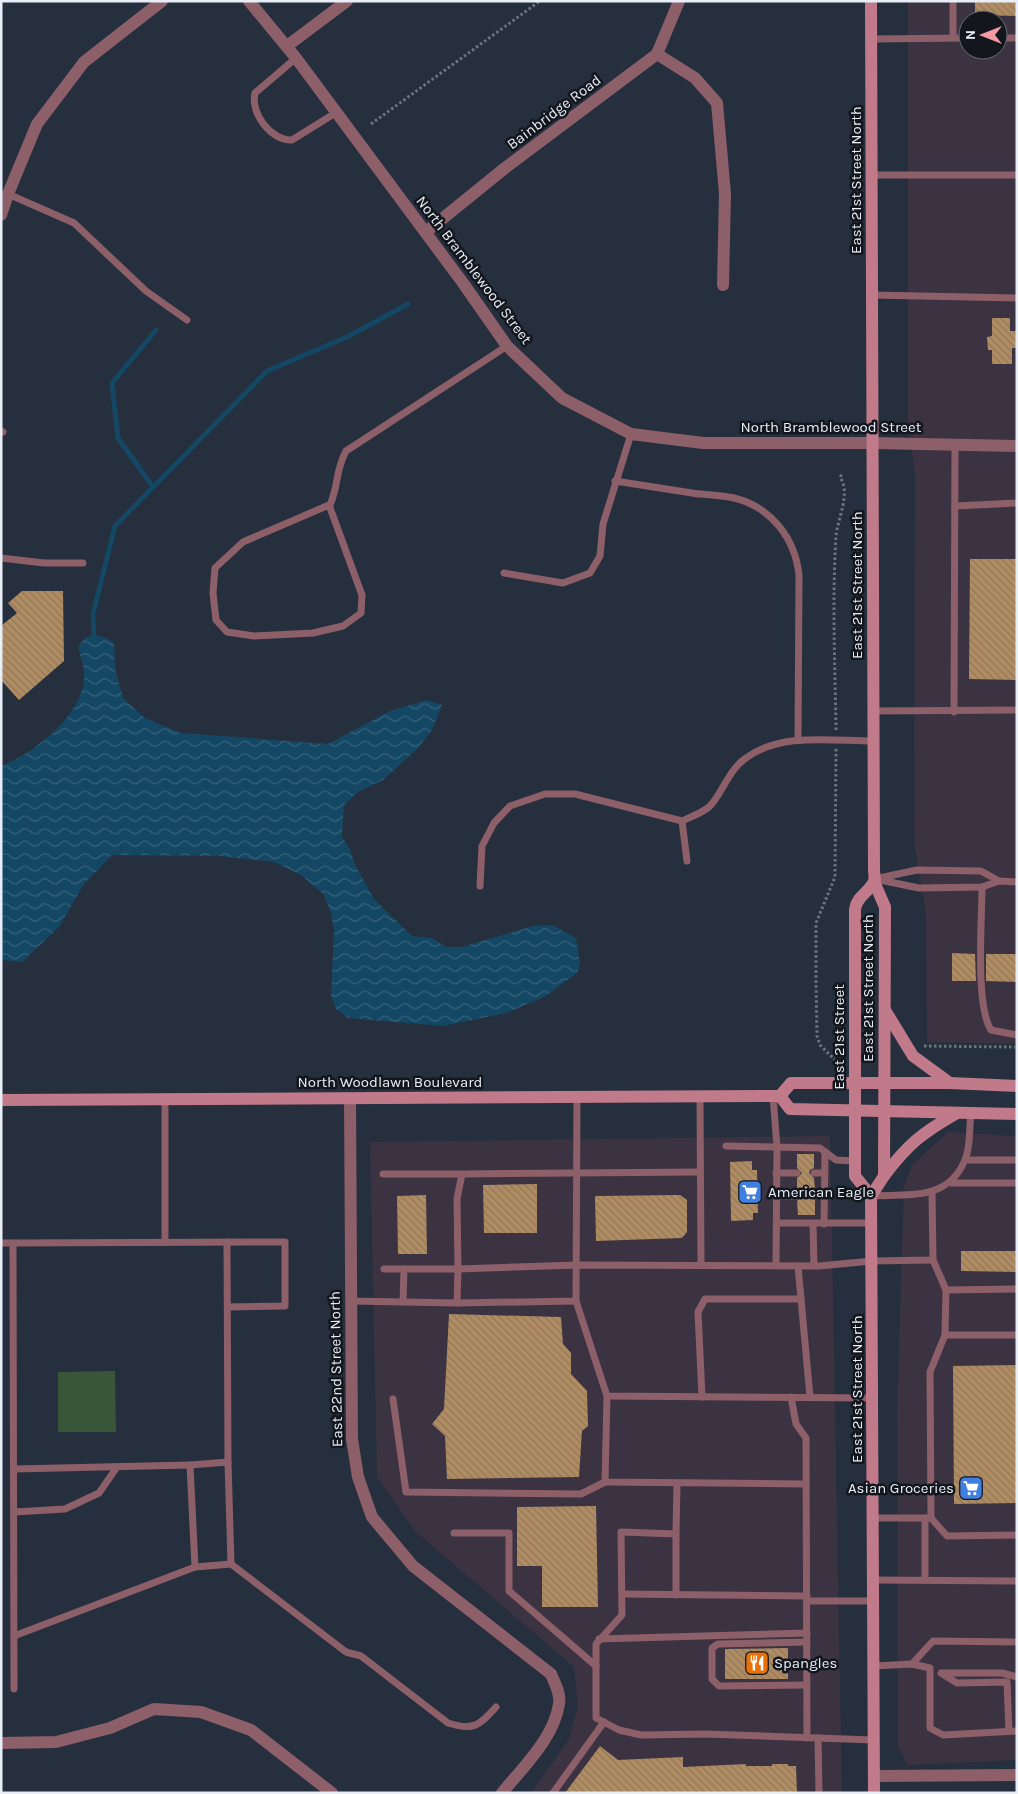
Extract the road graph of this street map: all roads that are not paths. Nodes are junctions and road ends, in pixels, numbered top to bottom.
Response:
1 (162, 1) edge
2 (248, 1) edge
3 (347, 1) edge
4 (679, 1) edge
5 (872, 1) edge
6 (953, 1) edge
7 (954, 38) junction
8 (958, 38) edge
9 (872, 39) junction
10 (287, 46) junction
11 (657, 54) junction
12 (296, 58) junction
13 (336, 112) junction
14 (872, 175) junction
15 (1017, 175) edge
16 (8, 194) junction
17 (1, 215) edge
18 (426, 232) junction
19 (723, 285) dead end
20 (872, 295) junction
21 (1017, 298) edge
22 (187, 320) dead end
23 (507, 346) junction
24 (631, 434) junction
25 (873, 443) junction
26 (955, 445) junction
27 (1017, 446) edge
28 (615, 482) junction
29 (1017, 503) edge
30 (329, 505) junction
31 (955, 506) junction
32 (1, 558) edge
33 (83, 563) dead end
34 (504, 573) dead end
35 (1017, 710) edge
36 (873, 711) junction
37 (954, 712) junction
38 (798, 740) junction
39 (873, 742) junction
40 (682, 821) junction
41 (687, 861) dead end
42 (874, 879) junction
43 (999, 882) junction
44 (1017, 882) edge
45 (480, 886) dead end
46 (982, 887) junction
47 (884, 1008) junction
48 (1017, 1035) edge
49 (950, 1083) junction
50 (855, 1084) junction
51 (884, 1084) junction
52 (1017, 1086) edge
53 (700, 1096) junction
54 (776, 1096) junction
55 (577, 1097) junction
56 (350, 1098) junction
57 (165, 1099) junction
58 (1, 1100) edge
59 (854, 1111) junction
60 (884, 1111) junction
61 (957, 1113) junction
62 (970, 1113) junction
63 (1017, 1114) edge
64 (726, 1146) dead end
65 (777, 1147) junction
66 (825, 1152) junction
67 (855, 1160) junction
68 (966, 1160) junction
69 (1017, 1160) edge
70 (700, 1172) junction
71 (577, 1173) junction
72 (776, 1173) junction
73 (797, 1173) dead end
74 (814, 1173) dead end
75 (825, 1173) junction
76 (383, 1174) dead end
77 (462, 1174) junction
78 (884, 1176) junction
79 (951, 1183) junction
80 (1017, 1183) edge
81 (932, 1193) junction
82 (815, 1195) dead end
83 (824, 1195) junction
84 (777, 1196) junction
85 (797, 1196) dead end
86 (871, 1196) junction
87 (777, 1223) junction
88 (871, 1223) junction
89 (813, 1224) junction
90 (824, 1224) junction
91 (13, 1242) junction
92 (165, 1242) junction
93 (227, 1242) junction
94 (1, 1243) edge
95 (933, 1260) junction
96 (872, 1261) junction
97 (577, 1265) junction
98 (701, 1265) junction
99 (776, 1266) junction
100 (798, 1266) junction
101 (814, 1266) junction
102 (384, 1269) dead end
103 (404, 1269) junction
104 (458, 1269) junction
105 (1017, 1289) edge
106 (946, 1290) junction
107 (801, 1299) junction
108 (350, 1301) junction
109 (576, 1301) junction
110 (403, 1302) junction
111 (457, 1303) junction
112 (228, 1307) junction
113 (945, 1335) junction
114 (1017, 1335) edge
115 (607, 1396) junction
116 (702, 1397) junction
117 (791, 1397) junction
118 (810, 1397) junction
119 (874, 1398) junction
120 (393, 1399) dead end
121 (228, 1462) junction
122 (190, 1465) junction
123 (117, 1467) junction
124 (14, 1469) junction
125 (605, 1482) junction
126 (677, 1483) junction
127 (806, 1484) junction
128 (14, 1512) junction
129 (874, 1518) junction
130 (928, 1518) junction
131 (454, 1533) dead end
132 (676, 1534) junction
133 (1017, 1535) edge
134 (231, 1564) junction
135 (195, 1568) junction
136 (874, 1580) junction
137 (925, 1580) junction
138 (1017, 1581) edge
139 (622, 1594) junction
140 (676, 1595) junction
141 (807, 1599) junction
142 (874, 1602) junction
143 (807, 1633) junction
144 (14, 1636) junction
145 (599, 1639) junction
146 (807, 1642) junction
147 (1017, 1642) edge
148 (912, 1664) junction
149 (596, 1666) junction
150 (874, 1666) junction
151 (931, 1673) junction
152 (941, 1673) junction
153 (1017, 1677) edge
154 (807, 1684) junction
155 (14, 1688) dead end
156 (496, 1707) dead end
157 (604, 1722) junction
158 (1017, 1731) edge
159 (1008, 1732) junction
160 (807, 1738) junction
161 (818, 1738) junction
162 (874, 1740) junction
163 (1, 1743) edge
164 (1017, 1775) edge
165 (874, 1776) junction
166 (332, 1793) edge
167 (502, 1793) edge
168 (553, 1793) edge
169 (818, 1793) edge
170 (874, 1793) edge

1 - 16 street
2 - 10 street, North Bramblewood Street
3 - 10 street
4 - 11 street
5 - 9 main road, East 21st Street North
6 - 7 lane
7 - 8 lane
7 - 9 lane
9 - 14 main road, East 21st Street North
10 - 12 street, North Bramblewood Street
11 - 18 street, Bainbridge Road
11 - 19 street
12 - 13 street, North Bramblewood Street
12 - 13 lane
13 - 18 street, North Bramblewood Street
14 - 15 lane
14 - 20 main road, East 21st Street North
16 - 17 street
16 - 22 lane
18 - 23 street, North Bramblewood Street
20 - 21 lane
20 - 25 main road, East 21st Street North
23 - 24 street, North Bramblewood Street
23 - 30 lane
24 - 25 street, North Bramblewood Street
24 - 28 lane
25 - 26 street, North Bramblewood Street
25 - 36 main road, East 21st Street North
26 - 27 street, North Bramblewood Street
26 - 31 lane
28 - 34 lane
28 - 38 lane
29 - 31 lane
30 - 30 lane
31 - 37 lane
32 - 33 lane
35 - 37 lane
36 - 37 lane
36 - 39 main road, East 21st Street North
38 - 39 lane
38 - 40 lane
39 - 42 main road, East 21st Street North
40 - 41 lane
40 - 45 lane
42 - 43 lane
42 - 46 lane
42 - 47 main road, East 21st Street North
42 - 50 main road, East 21st Street
43 - 44 lane
43 - 46 lane
46 - 48 lane
47 - 49 main road
47 - 51 main road, East 21st Street North
49 - 51 main road
49 - 52 main road
50 - 51 main road
50 - 54 main road
50 - 59 main road, East 21st Street
51 - 60 main road, East 21st Street North
53 - 54 main road, North Woodlawn Boulevard
53 - 55 main road, North Woodlawn Boulevard
53 - 70 lane
54 - 59 main road
54 - 65 lane
55 - 56 main road, North Woodlawn Boulevard
55 - 71 lane
56 - 57 main road, North Woodlawn Boulevard
56 - 108 street, East 22nd Street North
57 - 58 main road, North Woodlawn Boulevard
57 - 92 lane
59 - 60 main road
59 - 67 main road, East 21st Street
60 - 61 main road
60 - 78 main road, East 21st Street North
61 - 62 main road
61 - 78 main road
62 - 63 main road
62 - 68 lane
64 - 65 lane
65 - 66 lane
65 - 72 lane
66 - 67 lane
66 - 75 lane
67 - 86 main road, East 21st Street
68 - 69 lane
68 - 79 lane
70 - 71 lane
70 - 98 lane
71 - 77 lane
71 - 97 lane
72 - 73 lane
72 - 84 lane
74 - 75 lane
75 - 83 lane
76 - 77 lane
77 - 104 lane
78 - 86 main road
79 - 80 lane
79 - 81 lane
81 - 86 lane
81 - 95 lane
82 - 83 lane
83 - 90 lane
84 - 85 lane
84 - 87 lane
86 - 88 main road, East 21st Street North
87 - 89 lane
87 - 99 lane
88 - 90 lane
88 - 96 main road, East 21st Street North
89 - 90 lane
89 - 101 lane
91 - 92 lane
91 - 94 lane
91 - 124 lane
92 - 93 lane
93 - 112 lane
93 - 112 lane
95 - 96 lane
95 - 106 lane
96 - 101 lane
96 - 119 main road, East 21st Street North
97 - 98 lane
97 - 104 lane
97 - 109 lane
98 - 99 lane
99 - 100 lane
100 - 101 lane
100 - 107 lane
102 - 103 lane
103 - 104 lane
103 - 110 lane
104 - 111 lane
105 - 106 lane
106 - 113 lane
107 - 116 lane
107 - 118 lane
108 - 110 lane
108 - 167 street, East 22nd Street North
109 - 111 lane
109 - 115 lane
110 - 111 lane
112 - 121 lane
113 - 114 lane
113 - 130 lane
115 - 116 lane
115 - 125 lane
116 - 117 lane
117 - 118 lane
117 - 127 lane
118 - 119 lane
119 - 129 main road, East 21st Street North
120 - 125 lane
121 - 122 lane
121 - 134 lane
122 - 123 lane
122 - 135 lane
123 - 124 lane
123 - 128 lane
124 - 128 lane
125 - 126 lane
126 - 127 lane
126 - 132 lane
127 - 141 lane
128 - 144 lane
129 - 130 lane
129 - 136 main road, East 21st Street North
130 - 133 lane
130 - 137 lane
131 - 149 lane
132 - 139 lane
132 - 140 lane
134 - 135 lane
134 - 156 lane
135 - 144 lane
136 - 137 lane
136 - 142 main road, East 21st Street North
137 - 138 lane
139 - 140 lane
139 - 145 lane
140 - 141 lane
141 - 142 lane
141 - 143 lane
142 - 150 main road, East 21st Street North
143 - 145 lane
143 - 146 lane
144 - 155 lane
145 - 149 lane
146 - 154 lane
146 - 154 lane
147 - 148 lane
148 - 150 lane
148 - 151 lane
149 - 157 lane
150 - 162 main road, East 21st Street North
151 - 152 lane
151 - 159 lane
152 - 153 lane
152 - 159 lane
154 - 160 lane
157 - 160 lane
157 - 168 lane
158 - 159 lane
160 - 161 lane
161 - 162 lane
161 - 169 lane
162 - 165 main road, East 21st Street North
163 - 166 street
164 - 165 street
165 - 170 main road, East 21st Street North

